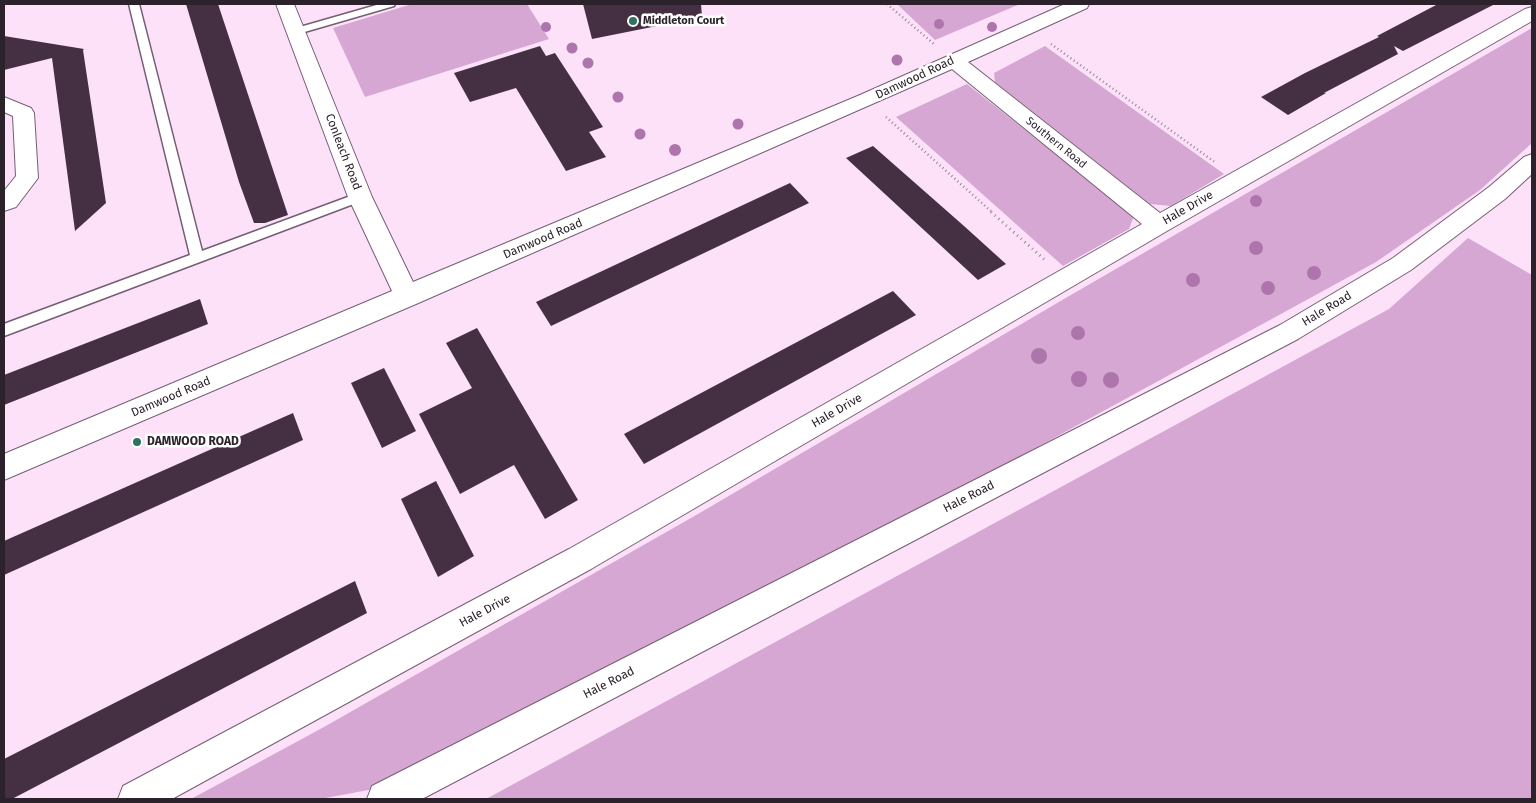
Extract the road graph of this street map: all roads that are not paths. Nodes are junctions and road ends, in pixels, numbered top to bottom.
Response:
1 (134, 4) edge
2 (285, 4) edge
3 (390, 4) edge
4 (1073, 5) edge
5 (1532, 13) edge
6 (297, 31) junction
7 (953, 60) junction
8 (4, 104) edge
9 (1532, 162) edge
10 (360, 197) junction
11 (4, 203) edge
12 (1159, 225) junction
13 (197, 258) junction
14 (407, 297) junction
15 (4, 330) edge
16 (4, 467) edge
17 (136, 799) edge
18 (385, 799) edge

1 - 13 lane
2 - 6 street, Conleach Road
3 - 6 lane
4 - 7 street, Damwood Road
5 - 12 street, Hale Drive
6 - 10 street, Conleach Road
7 - 12 street, Southern Road
7 - 14 street, Damwood Road
8 - 11 street
9 - 18 street, Hale Road
10 - 13 lane
10 - 14 street, Conleach Road
12 - 17 street, Hale Drive
13 - 15 lane
14 - 16 street, Damwood Road

